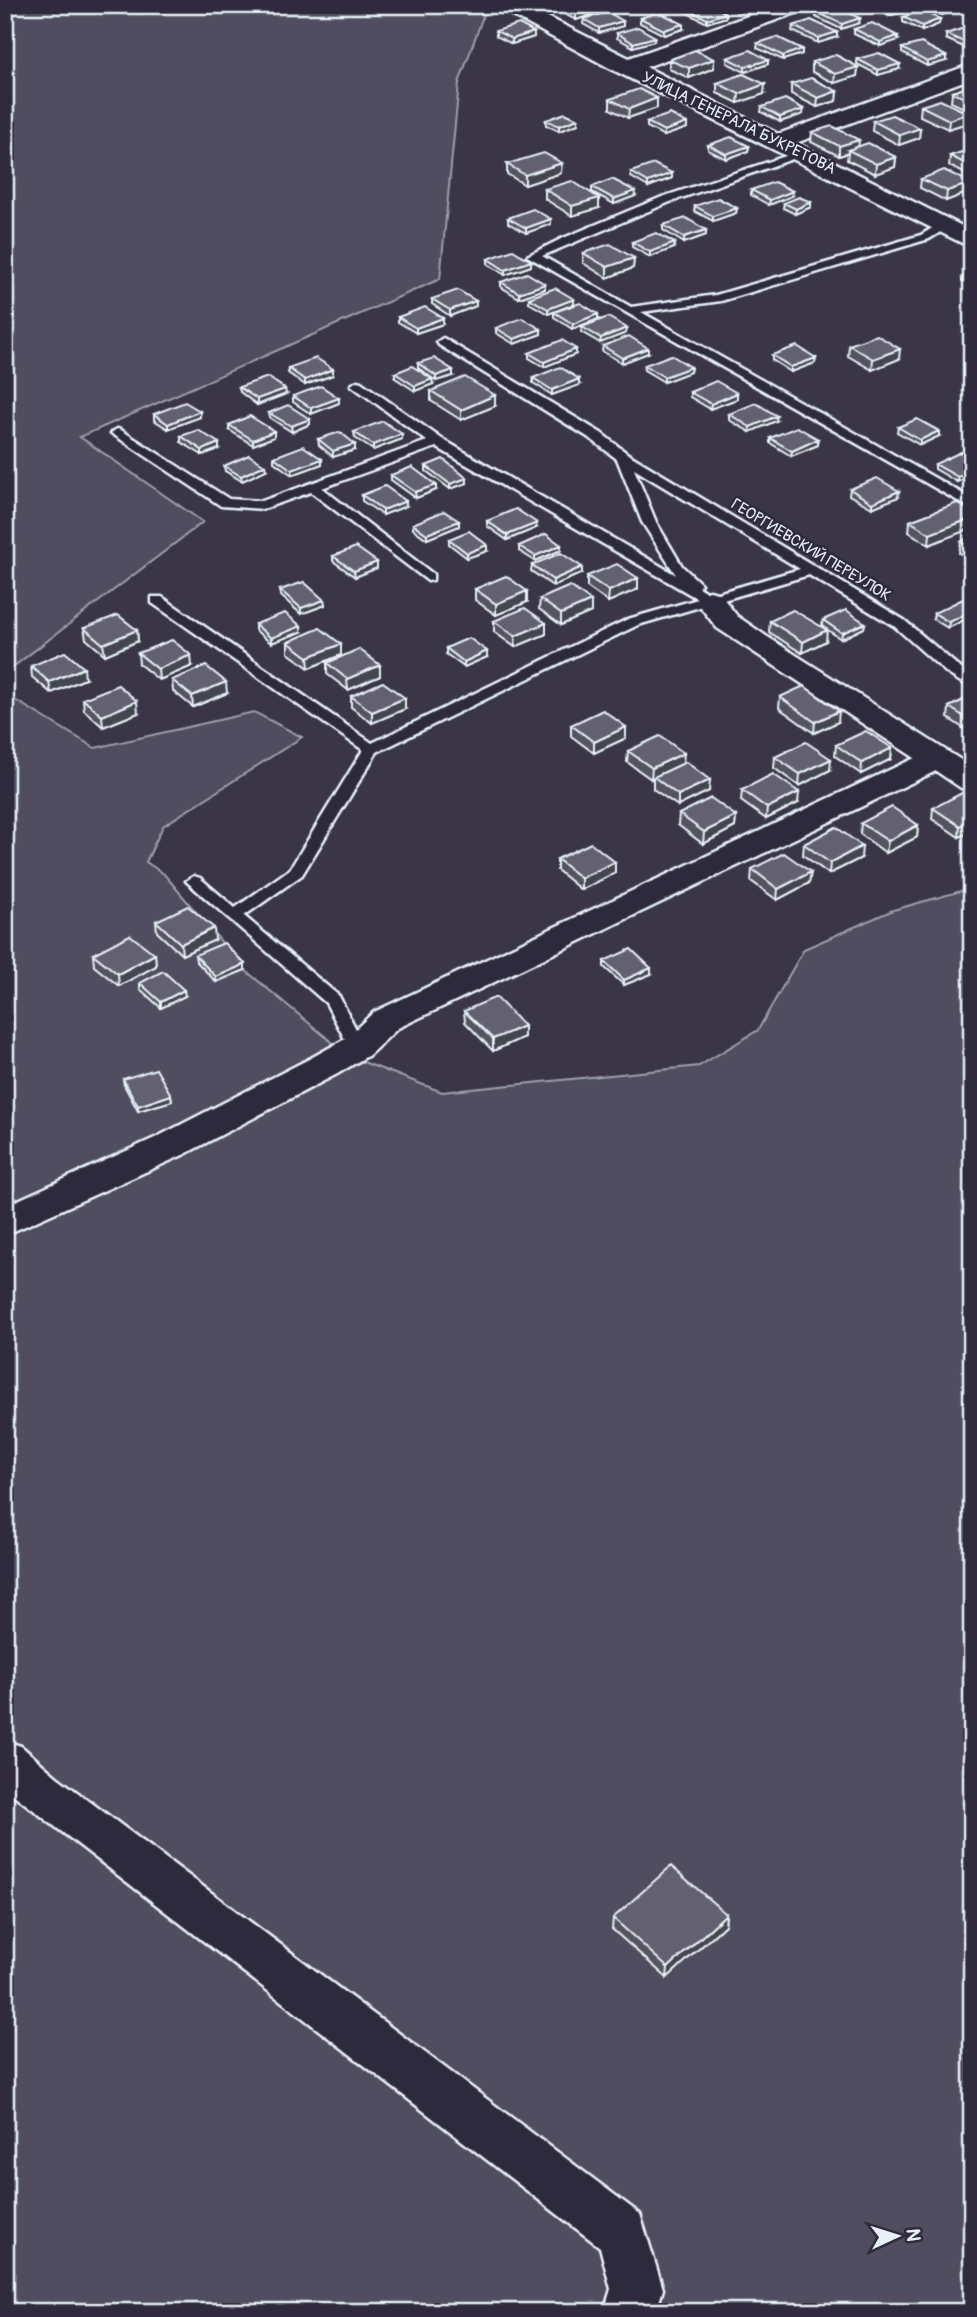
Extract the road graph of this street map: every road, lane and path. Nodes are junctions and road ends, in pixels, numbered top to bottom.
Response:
1 (507, 5) edge
2 (800, 5) edge
3 (625, 67) junction
4 (972, 70) edge
5 (777, 142) junction
6 (802, 154) junction
7 (972, 214) edge
8 (943, 226) junction
9 (972, 241) edge
10 (633, 310) junction
11 (443, 342) dead end
12 (357, 385) dead end
13 (117, 433) dead end
14 (438, 442) junction
15 (623, 457) junction
16 (313, 487) junction
17 (972, 505) edge
18 (811, 569) junction
19 (428, 577) dead end
20 (157, 600) dead end
21 (710, 600) junction
22 (972, 685) edge
23 (371, 749) junction
24 (937, 759) junction
25 (972, 781) edge
26 (194, 881) dead end
27 (235, 915) junction
28 (357, 1047) junction
29 (5, 1222) edge
30 (5, 1760) edge
31 (630, 2312) edge

1 - 3 street, УЛИЦА ГЕНЕРАЛА БУКРЕТОВА
2 - 3 street
3 - 5 street, УЛИЦА ГЕНЕРАЛА БУКРЕТОВА
4 - 5 street
5 - 6 street, УЛИЦА ГЕНЕРАЛА БУКРЕТОВА
6 - 8 street, УЛИЦА ГЕНЕРАЛА БУКРЕТОВА
6 - 10 lane
7 - 8 street
8 - 9 street, УЛИЦА ГЕНЕРАЛА БУКРЕТОВА
8 - 10 lane
10 - 17 lane
11 - 15 lane, ГЕОРГИЕВСКИЙ ПЕРЕУЛОК
12 - 14 lane
13 - 16 lane
14 - 16 lane
14 - 21 lane
15 - 18 lane, ГЕОРГИЕВСКИЙ ПЕРЕУЛОК
15 - 21 lane
16 - 19 lane
18 - 21 lane
18 - 22 lane, ГЕОРГИЕВСКИЙ ПЕРЕУЛОК
20 - 23 lane
21 - 23 lane
21 - 24 street
23 - 27 lane
24 - 25 street
24 - 28 street
26 - 27 lane
27 - 28 lane
28 - 29 street
30 - 31 street

